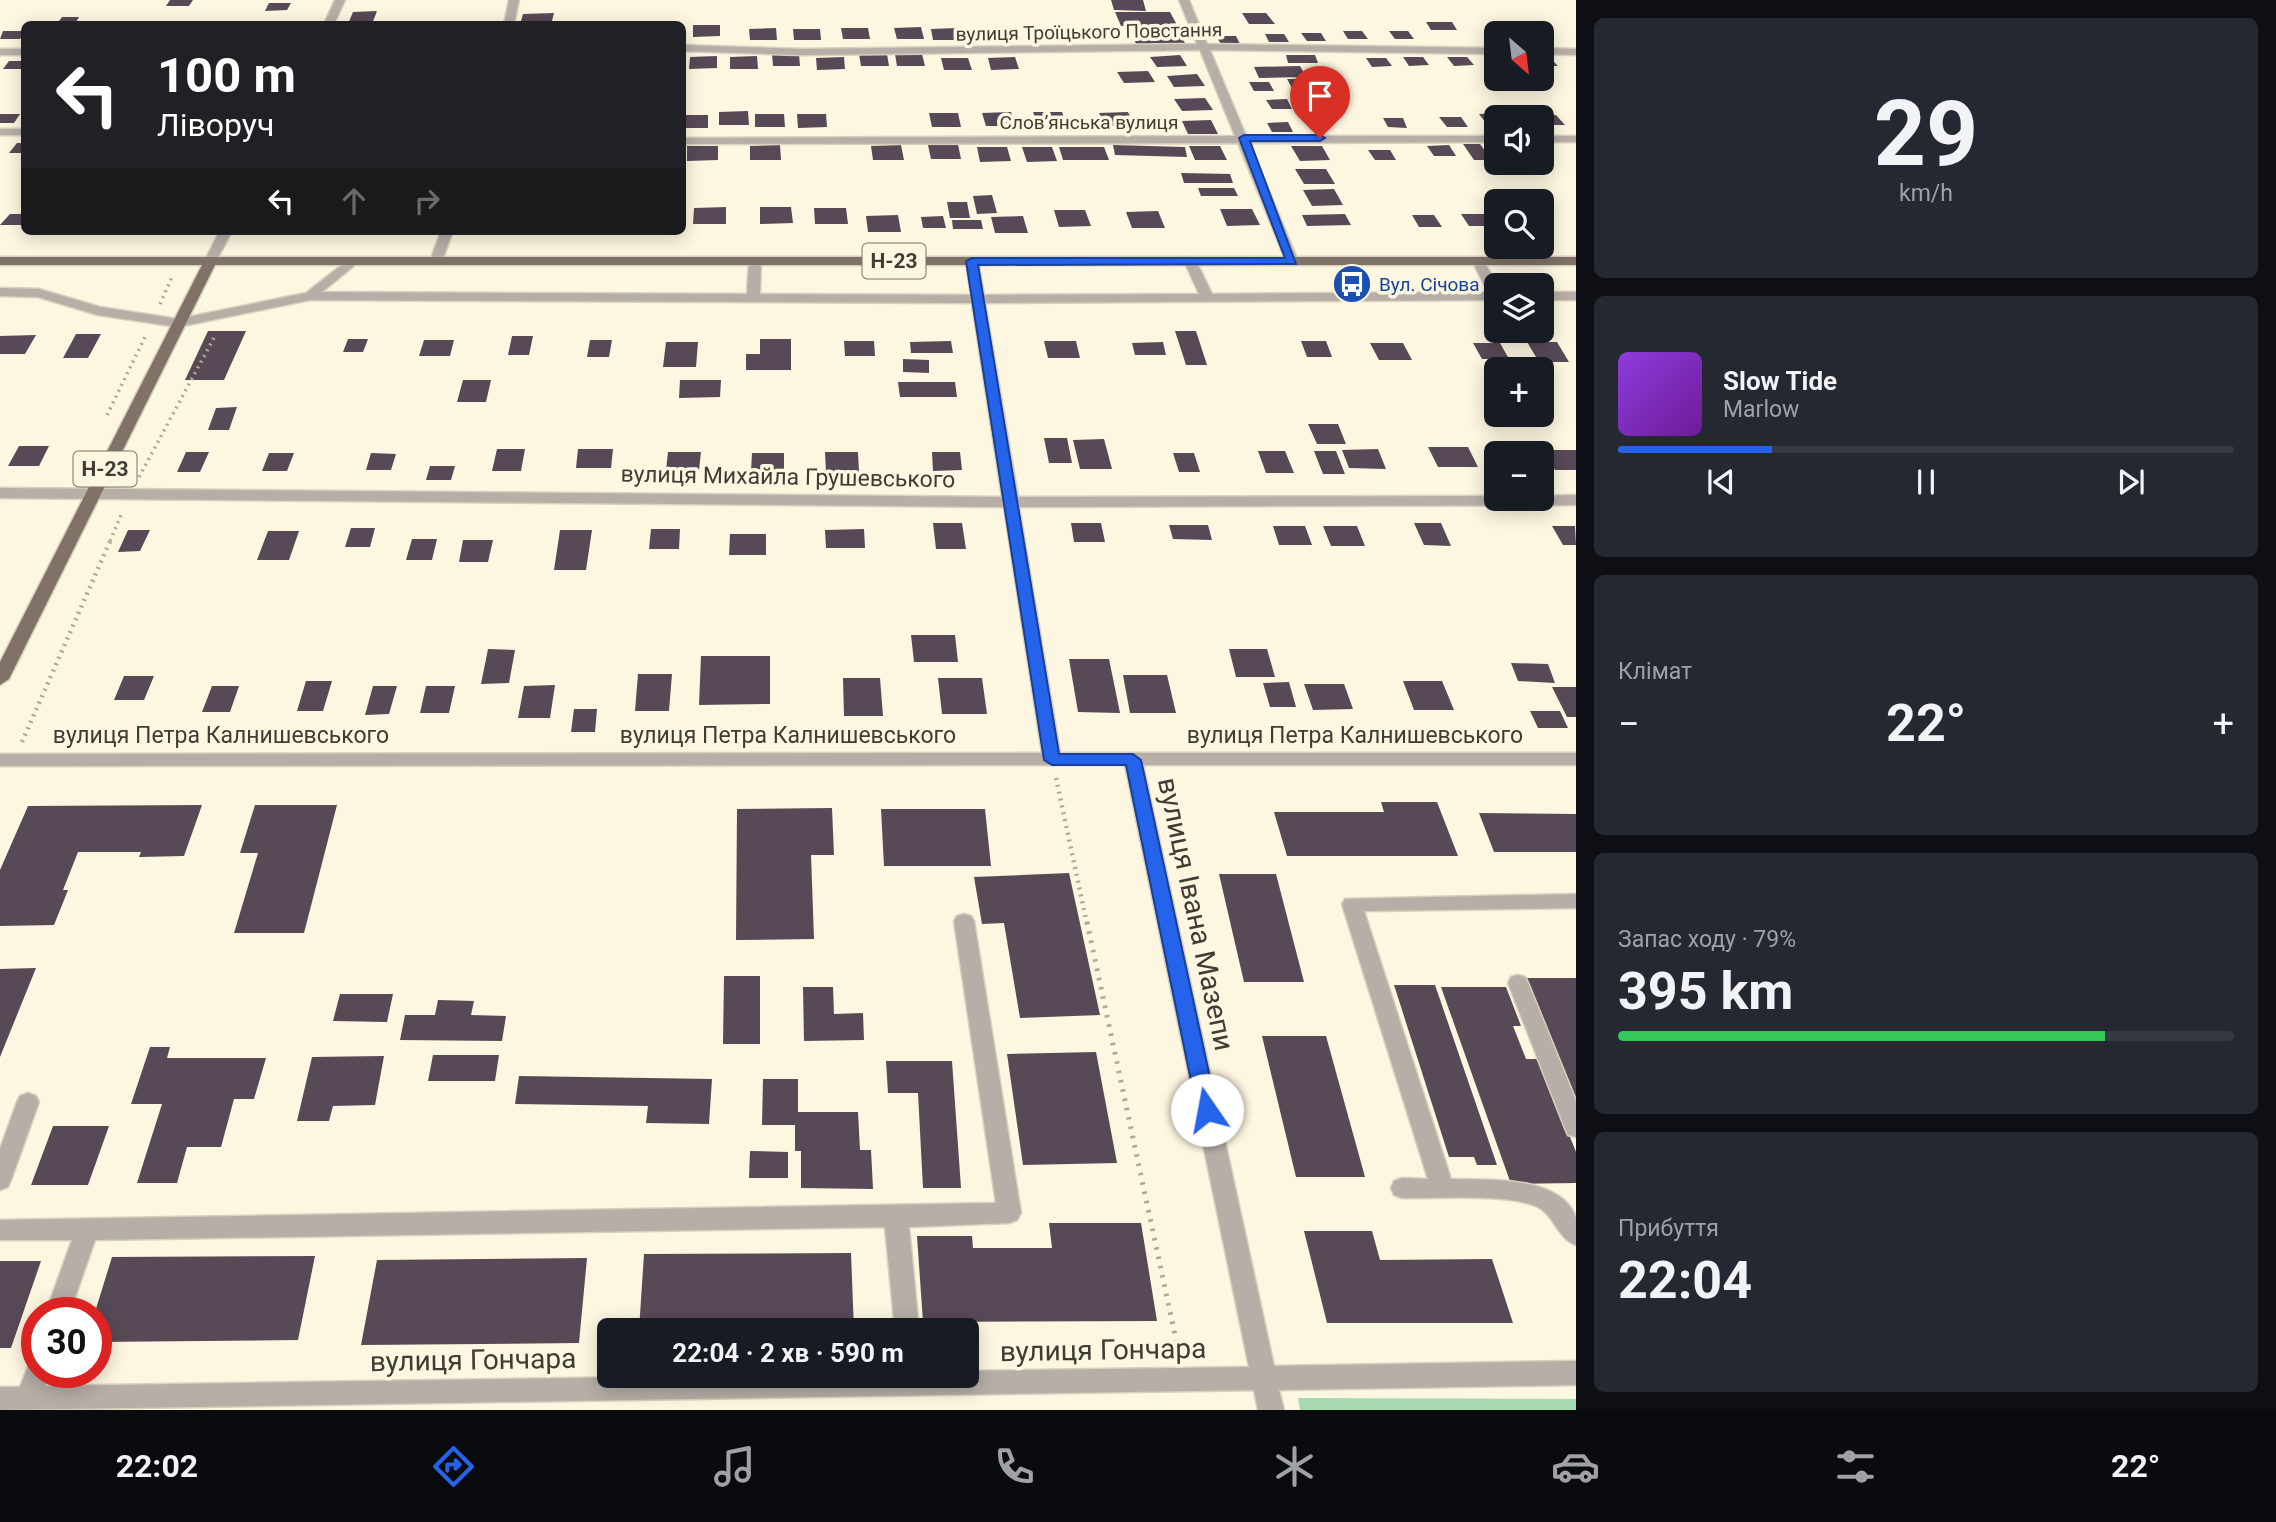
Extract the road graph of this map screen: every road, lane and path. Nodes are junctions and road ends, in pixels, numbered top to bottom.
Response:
1 (340, 0) edge
2 (514, 0) edge
3 (1184, 0) edge
4 (330, 21) edge
5 (510, 21) edge
6 (1205, 47) junction
7 (686, 48) edge
8 (1484, 51) edge
9 (1554, 51) edge
10 (0, 52) edge
11 (21, 52) edge
12 (1576, 52) edge
13 (0, 132) edge
14 (21, 132) edge
15 (1244, 138) junction
16 (1484, 139) edge
17 (1554, 139) edge
18 (1576, 139) edge
19 (686, 141) edge
20 (224, 235) edge
21 (446, 235) edge
22 (179, 260) junction
23 (211, 260) junction
24 (0, 261) edge
25 (352, 261) junction
26 (436, 261) junction
27 (755, 261) junction
28 (972, 261) junction
29 (1190, 261) junction
30 (1292, 261) junction
31 (1478, 261) junction
32 (1576, 261) edge
33 (1484, 273) edge
34 (0, 292) edge
35 (310, 296) junction
36 (1207, 296) junction
37 (1484, 296) edge
38 (1554, 296) edge
39 (1576, 296) edge
40 (753, 298) junction
41 (979, 299) junction
42 (227, 313) junction
43 (154, 319) junction
44 (178, 323) junction
45 (105, 418) dead end
46 (93, 492) junction
47 (131, 492) junction
48 (0, 493) edge
49 (1576, 500) edge
50 (1010, 502) junction
51 (0, 679) edge
52 (1576, 759) edge
53 (7, 760) edge
54 (1052, 760) junction
55 (1133, 760) junction
56 (1576, 901) edge
57 (964, 921) dead end
58 (1518, 983) dead end
59 (28, 1102) dead end
60 (1576, 1128) edge
61 (0, 1180) edge
62 (1402, 1188) dead end
63 (1443, 1189) junction
64 (896, 1217) junction
65 (0, 1230) edge
66 (87, 1230) junction
67 (1575, 1232) edge
68 (63, 1297) edge
69 (906, 1318) edge
70 (1576, 1373) edge
71 (979, 1380) edge
72 (1264, 1380) junction
73 (1185, 1382) junction
74 (597, 1386) edge
75 (32, 1388) edge
76 (29, 1398) junction
77 (0, 1399) edge
78 (1271, 1410) edge

1 - 4 street
2 - 5 street
3 - 6 street
6 - 7 street, вулиця Троїцького Повстання
6 - 8 street, вулиця Троїцького Повстання
6 - 15 street
9 - 12 street
10 - 11 street
13 - 14 street
15 - 16 street, Словʼянська вулиця
15 - 19 street, Словʼянська вулиця
15 - 30 street
17 - 18 street
20 - 23 street
21 - 26 street
22 - 23 main road
22 - 24 main road
22 - 43 path
23 - 25 main road, Н-23
23 - 44 main road, Н-23
25 - 26 main road, Н-23
25 - 35 street
26 - 27 main road, Н-23
27 - 28 main road, Н-23
27 - 40 street
28 - 29 main road, Н-23
28 - 41 street
29 - 30 main road, Н-23
29 - 36 street
30 - 31 main road, Н-23
31 - 32 main road, Н-23
31 - 33 street
34 - 43 street
35 - 40 street
35 - 42 street
36 - 37 street
36 - 41 street
38 - 39 street
40 - 41 street
41 - 50 street
42 - 44 street
42 - 47 path
43 - 44 street
43 - 45 path
44 - 46 main road, Н-23
46 - 47 street, вулиця Михайла Грушевського
46 - 48 street, вулиця Михайла Грушевського
46 - 51 main road, Н-23
47 - 50 street, вулиця Михайла Грушевського
47 - 53 path
49 - 50 street, вулиця Михайла Грушевського
50 - 54 street
52 - 55 street, вулиця Петра Калнишевського
53 - 54 street, вулиця Петра Калнишевського
54 - 55 street, вулиця Петра Калнишевського
54 - 73 path
55 - 72 street, вулиця Івана Мазепи
56 - 63 street
57 - 64 street
58 - 60 street
59 - 61 street
62 - 63 street
63 - 67 street
64 - 66 street
64 - 69 street
65 - 66 street
66 - 68 street
70 - 72 street, вулиця Гончара
71 - 73 street, вулиця Гончара
72 - 73 street, вулиця Гончара
72 - 78 street, вулиця Івана Мазепи
74 - 76 street, вулиця Гончара
75 - 76 street
76 - 77 street, вулиця Гончара

